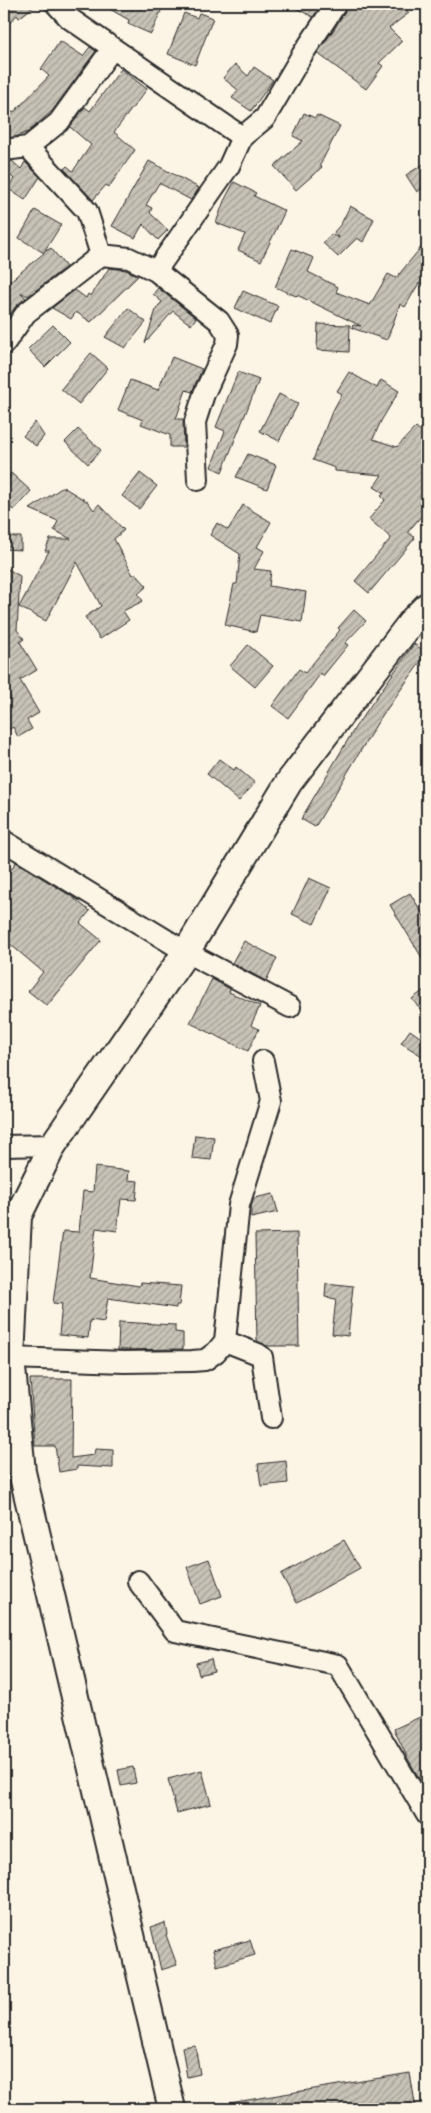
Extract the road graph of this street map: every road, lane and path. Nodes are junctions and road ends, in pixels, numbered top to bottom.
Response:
1 (56, 4) edge
2 (336, 4) edge
3 (112, 49) junction
4 (242, 137) junction
5 (28, 147) junction
6 (4, 150) edge
7 (101, 255) junction
8 (156, 271) junction
9 (4, 344) edge
10 (198, 480) dead end
11 (427, 606) edge
12 (4, 841) edge
13 (186, 952) junction
14 (290, 1007) dead end
15 (263, 1061) dead end
16 (53, 1145) junction
17 (4, 1146) edge
18 (225, 1341) junction
19 (11, 1358) junction
20 (271, 1418) dead end
21 (138, 1581) dead end
22 (427, 1815) edge
23 (172, 2109) edge

1 - 3 street
2 - 4 street
3 - 4 street
3 - 5 street
4 - 8 street
5 - 6 street
5 - 7 street
7 - 8 street
7 - 9 street
8 - 10 street
11 - 13 main road
12 - 13 street
13 - 14 street
13 - 16 main road
15 - 18 street
16 - 17 street
16 - 19 main road
18 - 19 street
18 - 20 street
19 - 23 main road
21 - 22 street

